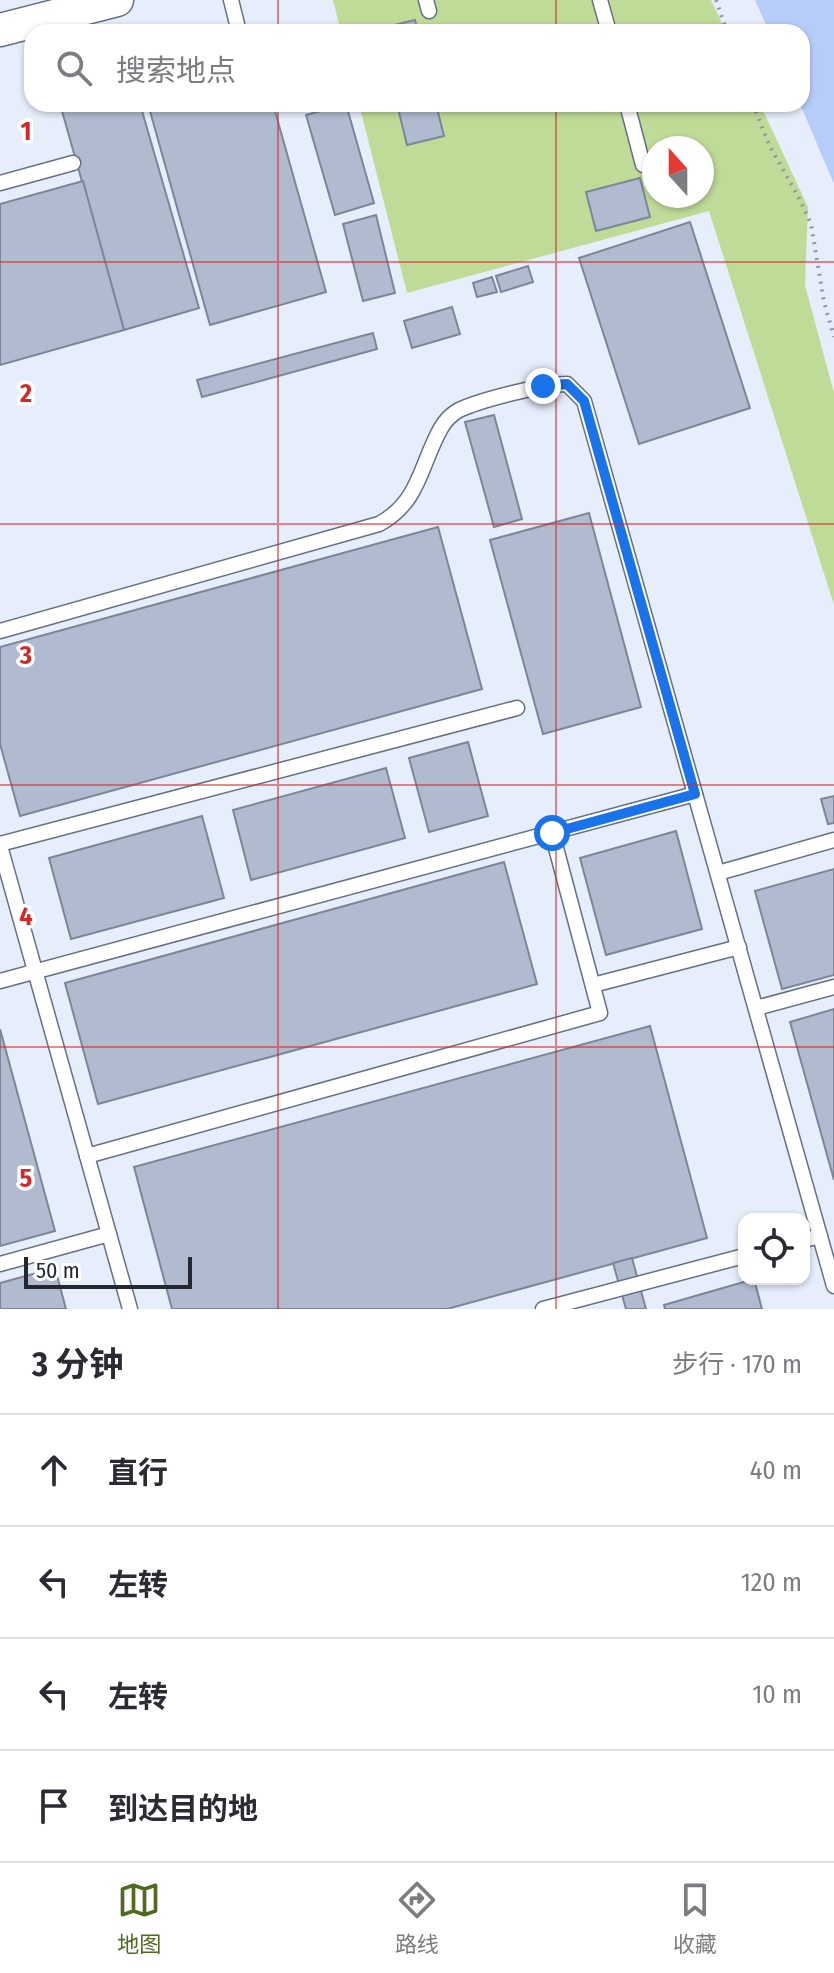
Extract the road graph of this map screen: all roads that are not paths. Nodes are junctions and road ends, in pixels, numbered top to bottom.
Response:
1 (117, 0) edge
2 (231, 0) edge
3 (600, 0) edge
4 (237, 24) dead end
5 (607, 24) edge
6 (0, 30) edge
7 (629, 112) edge
8 (642, 161) edge
9 (73, 163) dead end
10 (0, 183) edge
11 (0, 631) edge
12 (517, 708) dead end
13 (695, 794) junction
14 (552, 833) junction
15 (834, 840) edge
16 (0, 845) edge
17 (718, 873) junction
18 (739, 947) junction
19 (35, 971) junction
20 (0, 981) edge
21 (593, 985) junction
22 (834, 987) edge
23 (756, 1008) junction
24 (87, 1156) junction
25 (109, 1234) junction
26 (820, 1236) junction
27 (810, 1238) edge
28 (738, 1258) edge
29 (0, 1264) edge
30 (834, 1286) edge
31 (130, 1309) edge
32 (543, 1309) edge

1 - 6 street
2 - 4 lane
3 - 5 lane
7 - 8 lane
9 - 10 lane
11 - 13 lane
12 - 16 lane
13 - 14 lane
13 - 17 lane
14 - 19 lane
14 - 21 lane
15 - 17 lane
16 - 19 lane
17 - 18 lane
18 - 21 lane
18 - 23 lane
19 - 20 lane
19 - 24 lane
21 - 24 lane
22 - 23 lane
23 - 26 lane
24 - 25 lane
25 - 29 lane
25 - 31 lane
26 - 27 lane
26 - 30 lane
28 - 32 lane

